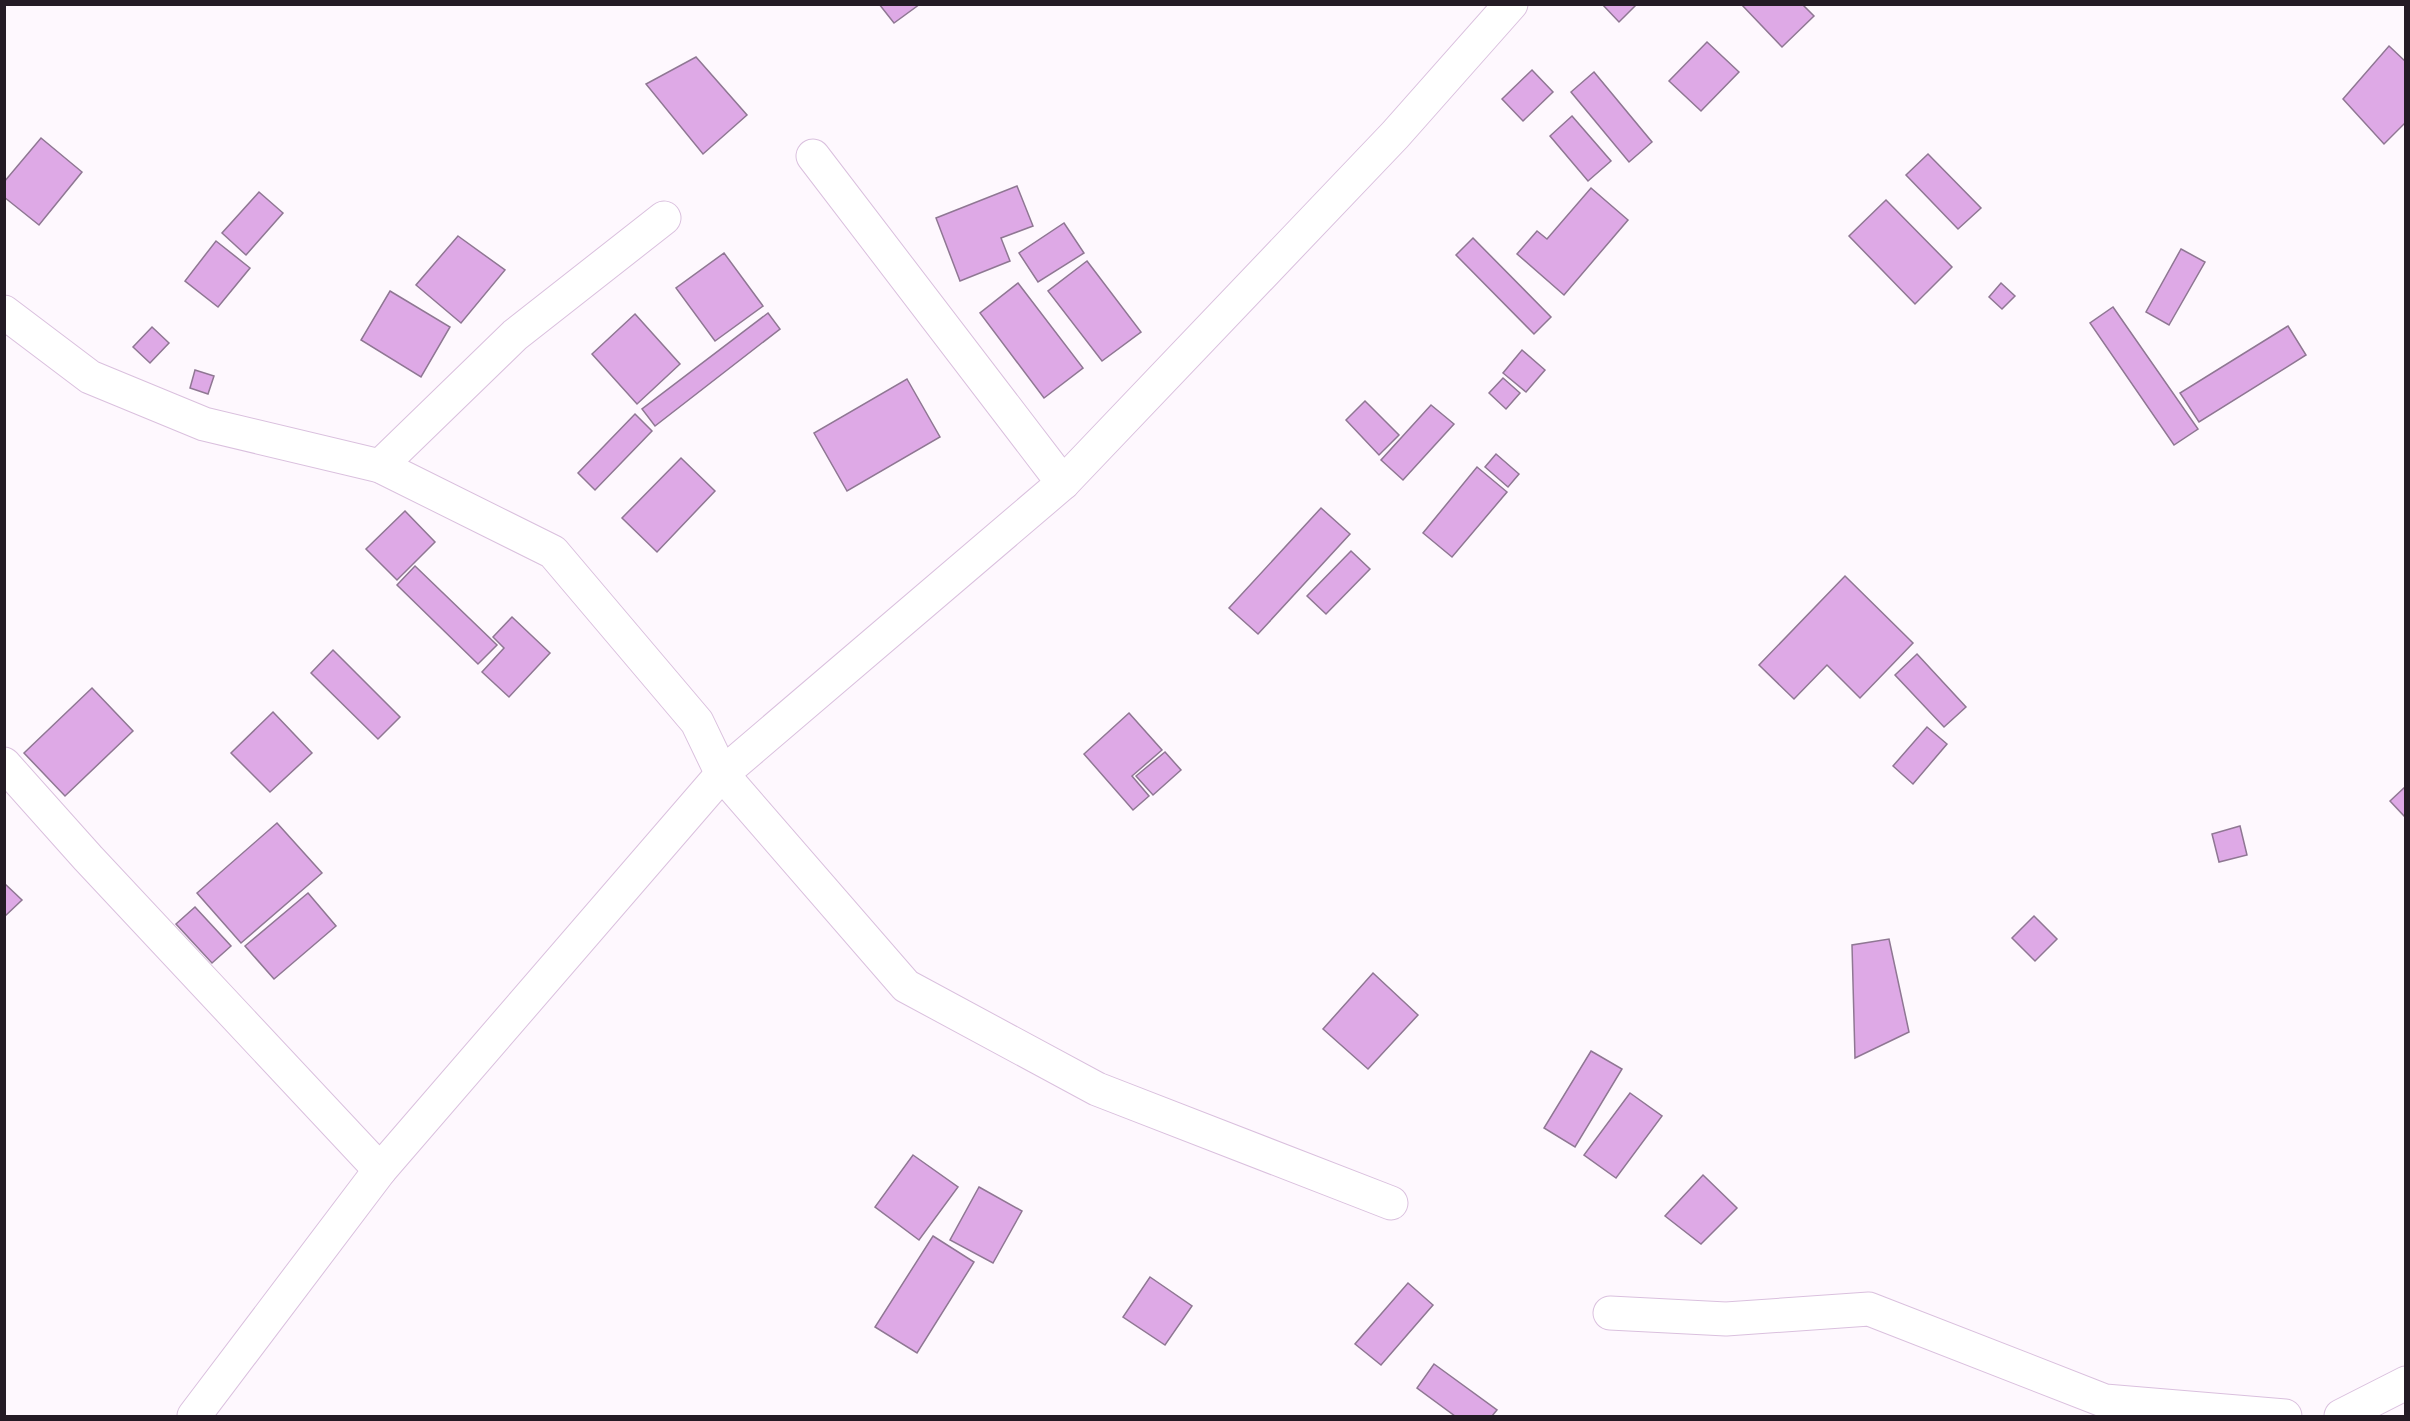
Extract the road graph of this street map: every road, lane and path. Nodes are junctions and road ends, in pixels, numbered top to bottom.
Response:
1 (1511, 4) edge
2 (813, 156) dead end
3 (664, 218) dead end
4 (4, 312) edge
5 (380, 466) junction
6 (1063, 483) junction
7 (4, 764) edge
8 (722, 774) junction
9 (380, 1170) junction
10 (1391, 1203) dead end
11 (1610, 1313) dead end
12 (2406, 1383) edge
13 (194, 1416) edge
14 (2285, 1416) edge
15 (2341, 1416) edge

1 - 6 street
2 - 6 street
3 - 5 street
4 - 5 street
5 - 8 street
6 - 8 street
7 - 9 street
8 - 9 street
8 - 10 street
9 - 13 street
11 - 14 street
12 - 15 street

